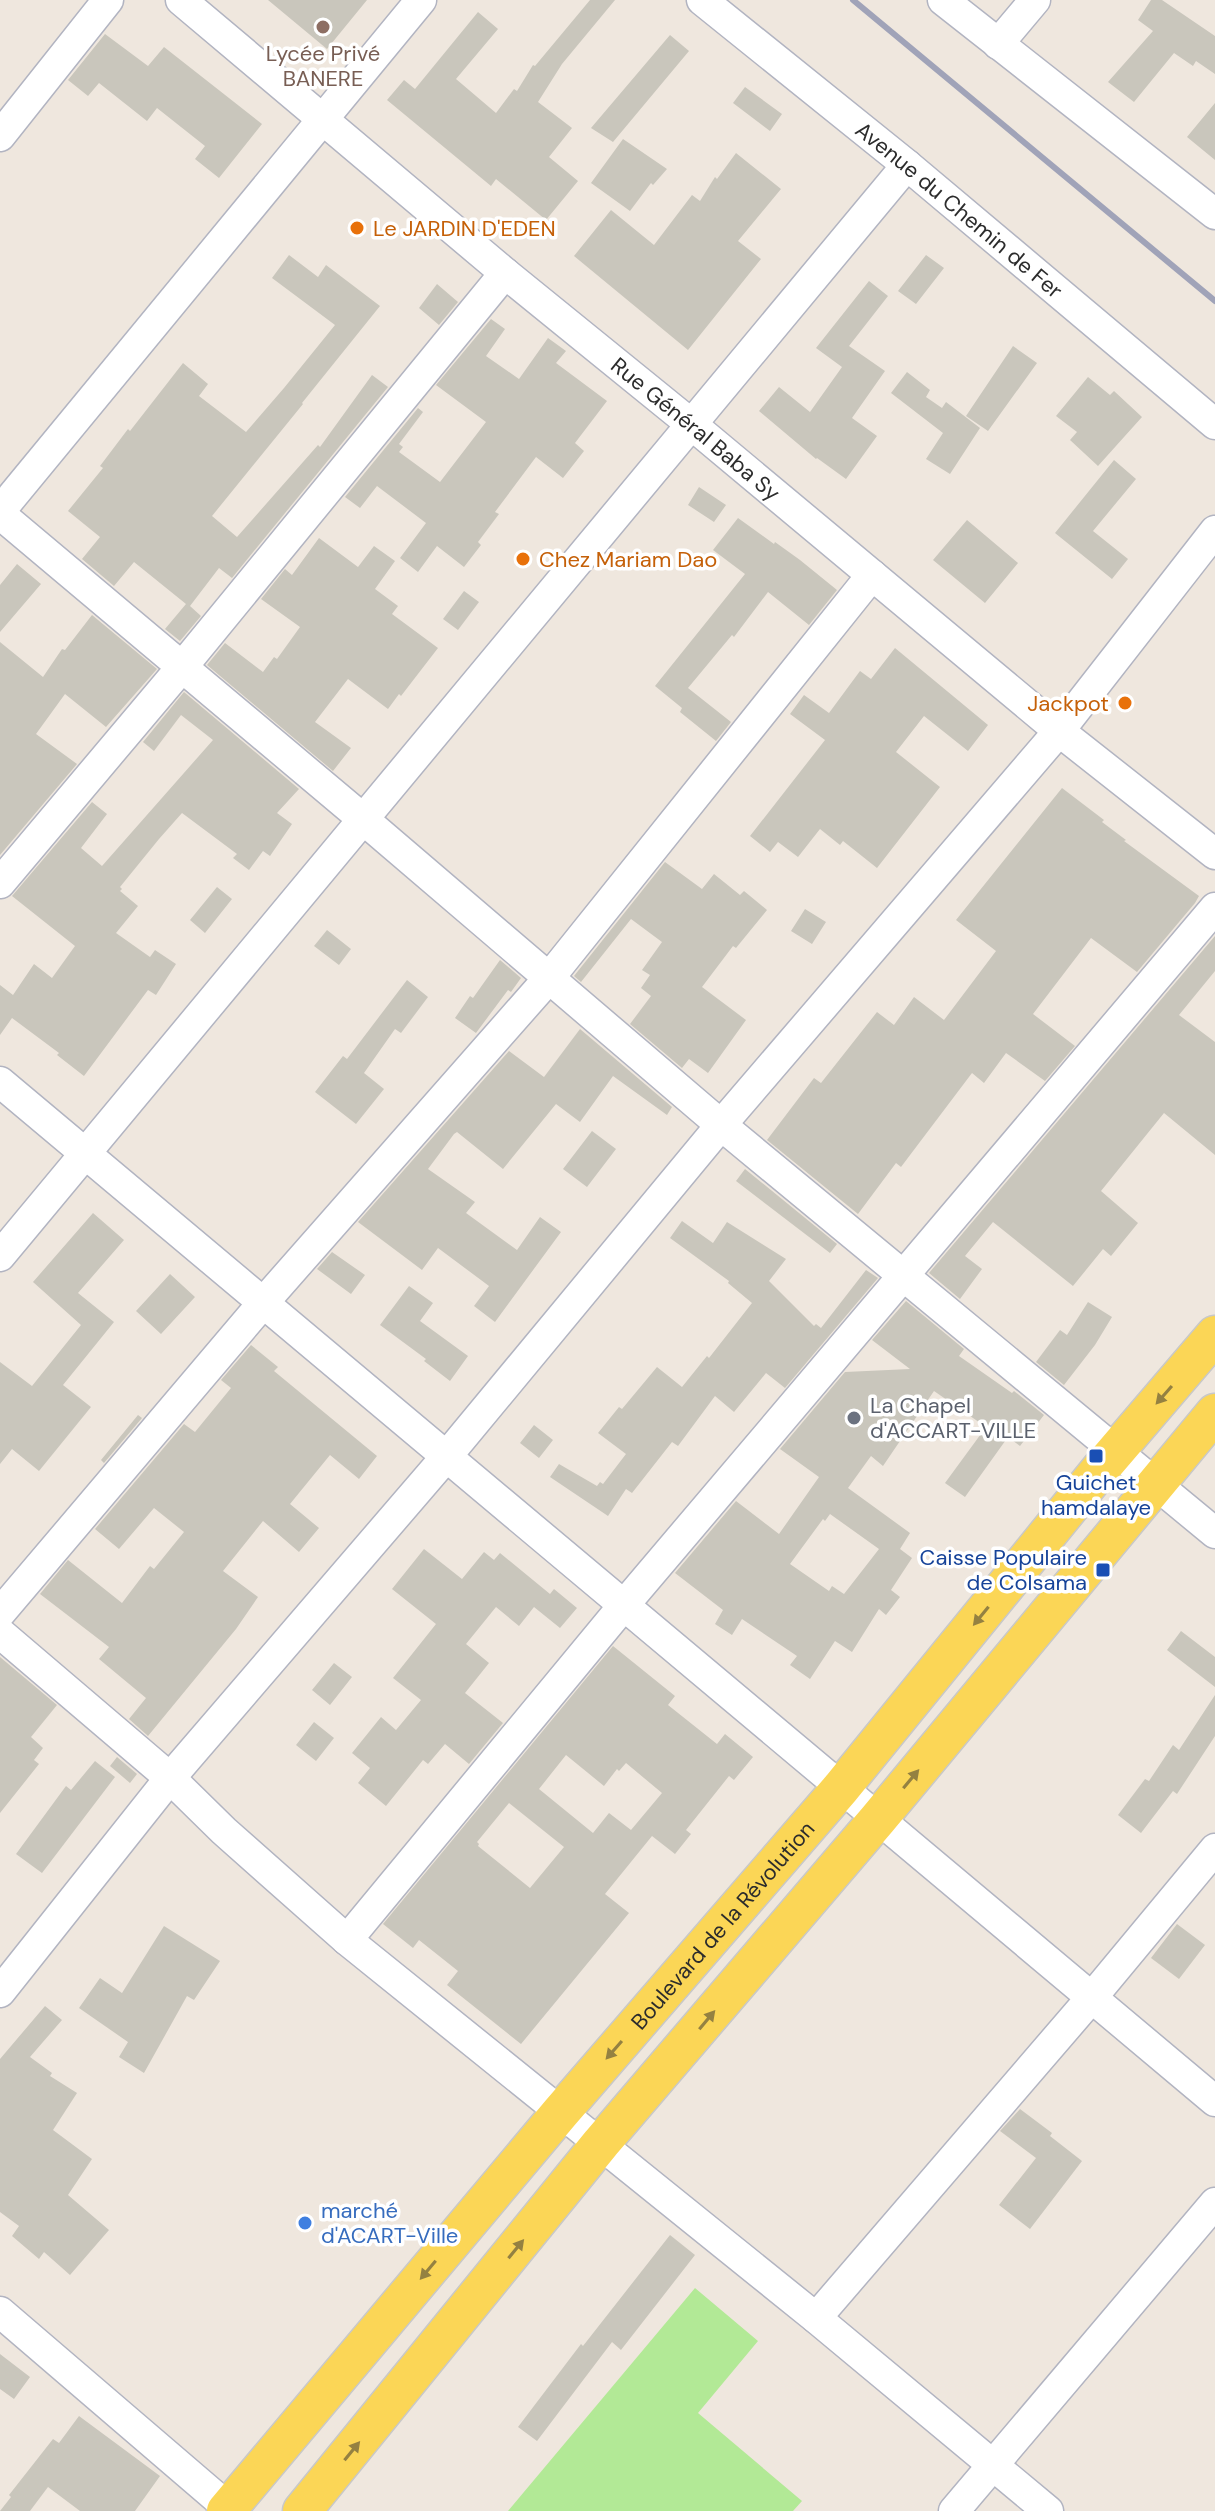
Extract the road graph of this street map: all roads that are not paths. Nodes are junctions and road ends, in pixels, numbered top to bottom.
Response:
1 (108, 0) edge
2 (181, 0) edge
3 (421, 0) edge
4 (702, 0) edge
5 (943, 0) edge
6 (1035, 0) edge
7 (998, 44) junction
8 (323, 118) junction
9 (0, 136) edge
10 (907, 165) junction
11 (1215, 214) edge
12 (505, 273) junction
13 (691, 424) junction
14 (1215, 424) edge
15 (0, 513) edge
16 (1215, 531) edge
17 (872, 575) junction
18 (182, 667) junction
19 (1059, 731) junction
20 (363, 819) junction
21 (1215, 854) edge
22 (0, 883) edge
23 (1215, 908) edge
24 (549, 978) junction
25 (0, 1082) edge
26 (721, 1125) junction
27 (85, 1154) junction
28 (0, 1256) edge
29 (904, 1275) junction
30 (263, 1303) junction
31 (1215, 1335) edge
32 (1215, 1413) edge
33 (1116, 1451) junction
34 (446, 1457) junction
35 (1157, 1484) junction
36 (1215, 1533) edge
37 (624, 1605) junction
38 (0, 1613) edge
39 (0, 1633) edge
40 (170, 1778) junction
41 (841, 1788) junction
42 (878, 1819) junction
43 (1215, 1849) edge
44 (347, 1940) junction
45 (0, 1992) edge
46 (1093, 1996) junction
47 (1215, 2101) edge
48 (560, 2113) junction
49 (601, 2143) junction
50 (1215, 2203) edge
51 (0, 2312) edge
52 (816, 2318) junction
53 (993, 2465) junction
54 (229, 2510) edge
55 (302, 2511) edge
56 (954, 2511) edge
57 (1048, 2511) edge

1 - 9 street
2 - 8 street, Rue Général Baba Sy
3 - 8 street
4 - 10 street, Avenue du Chemin de Fer
5 - 7 street
6 - 7 street
7 - 11 street
8 - 12 street, Rue Général Baba Sy
8 - 15 street
10 - 13 street
10 - 14 street, Avenue du Chemin de Fer
12 - 13 street, Rue Général Baba Sy
12 - 18 street
13 - 17 street, Rue Général Baba Sy
13 - 20 street
15 - 18 street
16 - 19 street
17 - 19 street, Rue Général Baba Sy
17 - 24 street
18 - 20 street
18 - 22 street
19 - 21 street, Rue Général Baba Sy
19 - 26 street
20 - 24 street
20 - 27 street
23 - 29 street
24 - 26 street
24 - 30 street
25 - 27 street
26 - 29 street
26 - 34 street
27 - 28 street
27 - 30 street
29 - 33 street
29 - 37 street
30 - 34 street
30 - 38 street
31 -> 33 main road, Boulevard de la Révolution
32 - 35 main road
33 - 35 street
33 -> 41 main road, Boulevard de la Révolution
34 - 37 street
34 - 40 street
35 - 36 street
42 -> 35 main road
37 - 41 street
37 - 44 street
39 - 40 street
40 - 44 street
40 - 45 street
41 - 42 street
41 -> 48 main road, Boulevard de la Révolution
42 - 46 street
49 -> 42 main road
43 - 46 street
44 - 48 street
46 - 47 street
46 - 52 street
48 - 49 street
48 -> 54 main road, Boulevard de la Révolution
49 - 52 street
55 -> 49 main road
50 - 53 street
51 - 54 street
52 - 53 street
53 - 56 street
53 - 57 street

